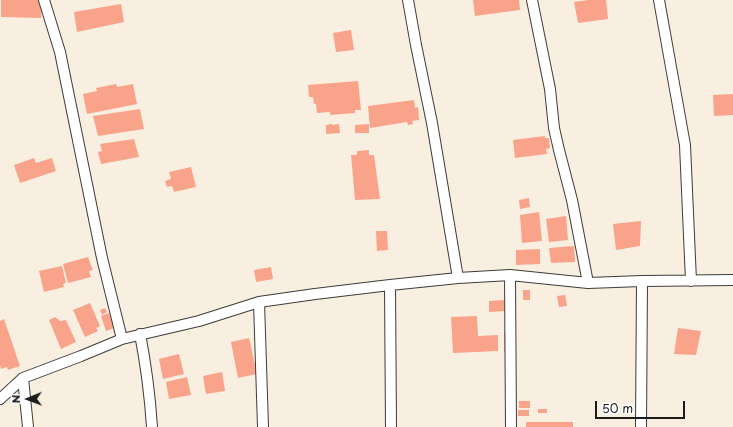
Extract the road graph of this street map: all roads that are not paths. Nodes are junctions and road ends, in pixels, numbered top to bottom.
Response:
1 (44, 0) edge
2 (408, 0) edge
3 (532, 0) edge
4 (659, 0) edge
5 (510, 275) junction
6 (458, 278) junction
7 (733, 280) edge
8 (642, 281) junction
9 (691, 281) junction
10 (588, 282) junction
11 (390, 285) junction
12 (259, 302) junction
13 (140, 334) junction
14 (122, 339) junction
15 (24, 378) junction
16 (0, 399) edge
17 (28, 427) edge
18 (152, 427) edge
19 (263, 427) edge
20 (391, 427) edge
21 (511, 427) edge
22 (641, 427) edge

1 - 14 street
2 - 6 street
3 - 10 street
4 - 9 street
5 - 6 street
5 - 10 street
5 - 21 street
6 - 11 street
7 - 9 street
8 - 9 street
8 - 10 street
8 - 22 street
11 - 12 street
11 - 20 street
12 - 13 street
12 - 19 street
13 - 14 street
13 - 18 street
14 - 15 street
15 - 16 street
15 - 17 street

